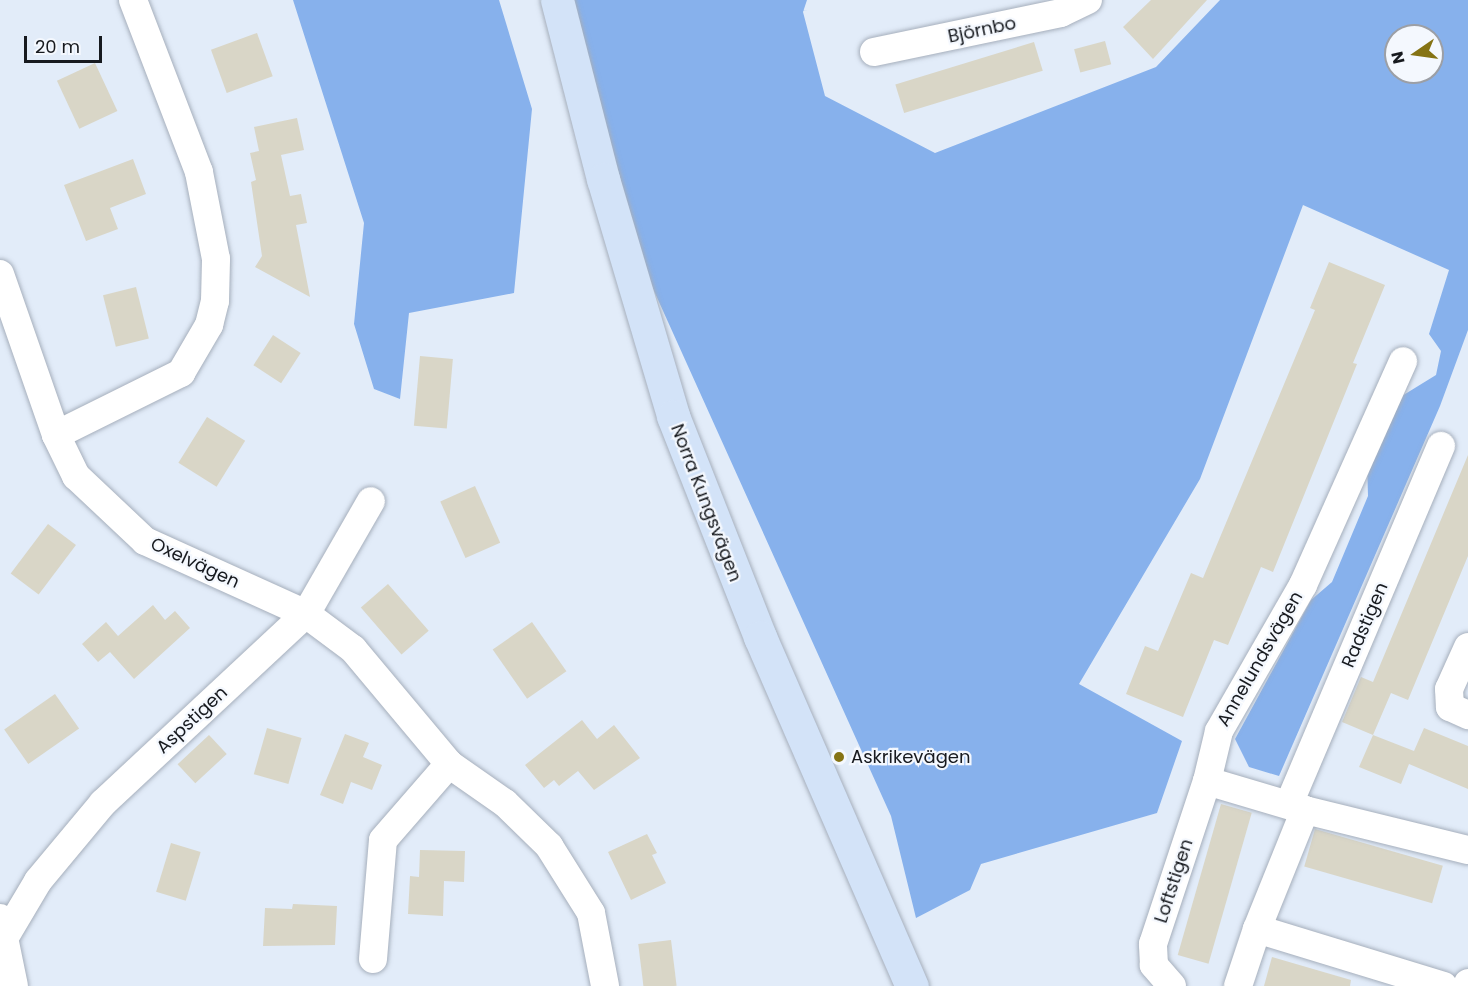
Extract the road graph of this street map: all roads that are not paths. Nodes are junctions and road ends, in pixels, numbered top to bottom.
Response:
1 (133, 0) edge
2 (557, 0) edge
3 (1088, 0) edge
4 (874, 52) dead end
5 (0, 274) edge
6 (1403, 361) dead end
7 (56, 435) junction
8 (1441, 446) dead end
9 (370, 501) dead end
10 (306, 614) junction
11 (1468, 647) edge
12 (1468, 715) edge
13 (449, 764) junction
14 (1207, 781) junction
15 (1297, 807) junction
16 (1468, 850) edge
17 (3, 926) edge
18 (1257, 929) junction
19 (373, 959) dead end
20 (1168, 983) edge
21 (14, 986) edge
22 (605, 986) edge
23 (912, 986) edge
24 (1238, 986) edge
25 (1444, 986) edge

1 - 7 street
2 - 23 main road, Norra Kungsvägen
3 - 4 street, Björnbo
5 - 7 street, Oxelvägen
6 - 14 street, Annelundsvägen
7 - 10 street, Oxelvägen
8 - 15 street, Radstigen
9 - 10 street, Aspstigen
10 - 13 street, Oxelvägen
10 - 17 street, Aspstigen
11 - 12 street
13 - 19 street
13 - 22 street, Oxelvägen
14 - 15 street
14 - 20 street, Loftstigen
15 - 16 street
15 - 18 street, Radstigen
17 - 21 street
18 - 24 street, Radstigen
18 - 25 street

